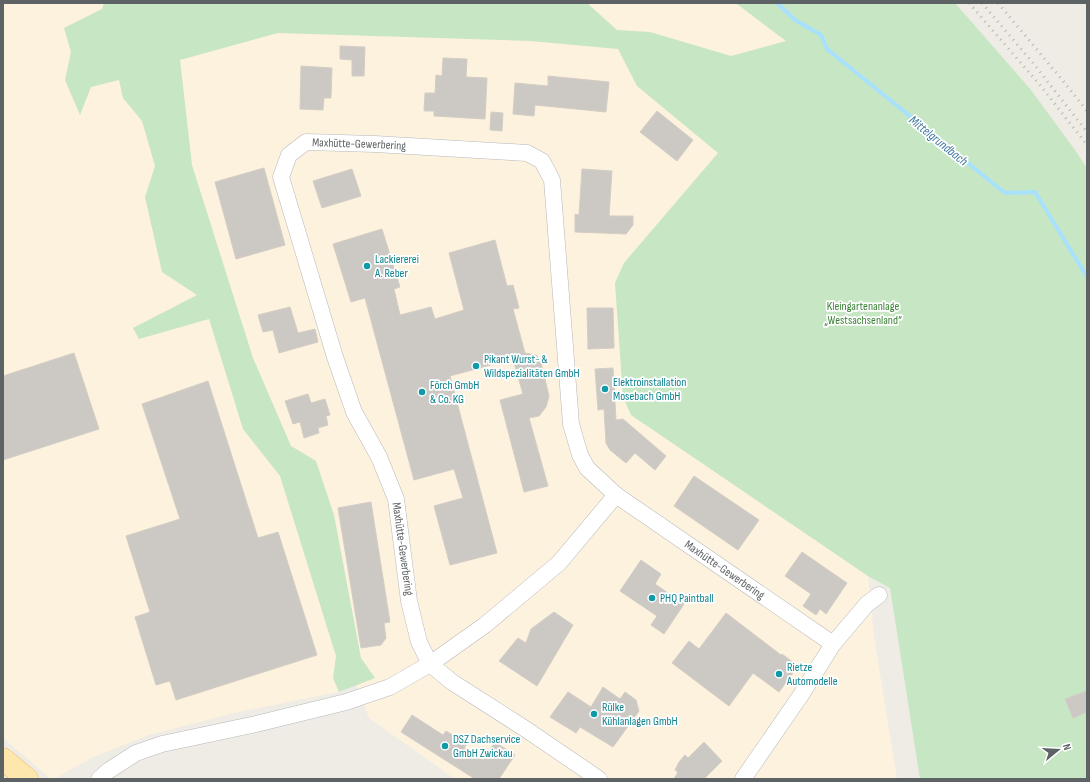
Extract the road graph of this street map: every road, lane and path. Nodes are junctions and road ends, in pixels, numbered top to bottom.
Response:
1 (616, 495) junction
2 (880, 595) dead end
3 (833, 644) junction
4 (430, 664) junction
5 (3, 759) edge
6 (27, 779) edge
7 (100, 779) edge
8 (599, 779) edge
9 (743, 779) edge

1 - 3 street, Maxhütte-Gewerbering
1 - 4 street
1 - 4 street, Maxhütte-Gewerbering
2 - 3 street
3 - 9 street
4 - 7 street
4 - 8 street, Maxhütte-Gewerbering
5 - 6 main road

